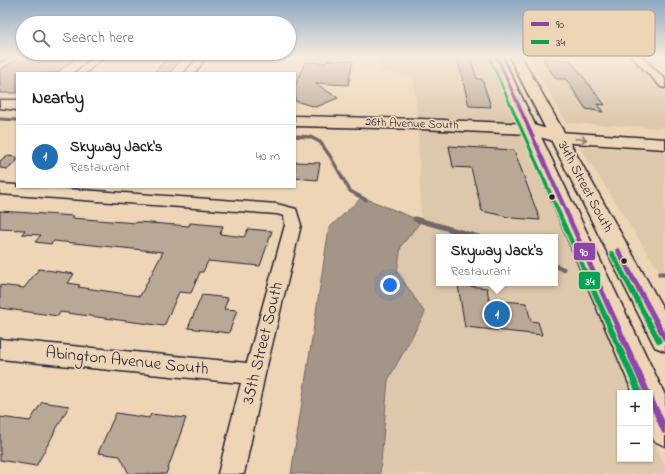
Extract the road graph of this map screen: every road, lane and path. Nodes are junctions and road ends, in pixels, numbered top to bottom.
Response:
1 (506, 78) edge
2 (527, 78) edge
3 (0, 104) edge
4 (16, 105) edge
5 (296, 120) edge
6 (529, 129) junction
7 (555, 131) junction
8 (665, 132) edge
9 (665, 144) edge
10 (0, 189) edge
11 (665, 338) edge
12 (0, 349) edge
13 (254, 374) junction
14 (647, 390) edge
15 (653, 404) edge
16 (665, 430) edge
17 (231, 474) edge

1 - 6 main road, 34th Street South
2 - 7 main road, 34th Street South
3 - 4 main road
5 - 6 main road, 26th Avenue South
6 - 7 main road, 26th Avenue South
6 - 14 main road, 34th Street South
7 - 8 main road, 26th Avenue South
7 -> 9 main road, 26th Avenue South
7 - 11 main road, 34th Street South
10 - 13 street, 35th Street South
12 - 13 street, Abington Avenue South
13 - 17 street, 35th Street South
15 - 16 main road

